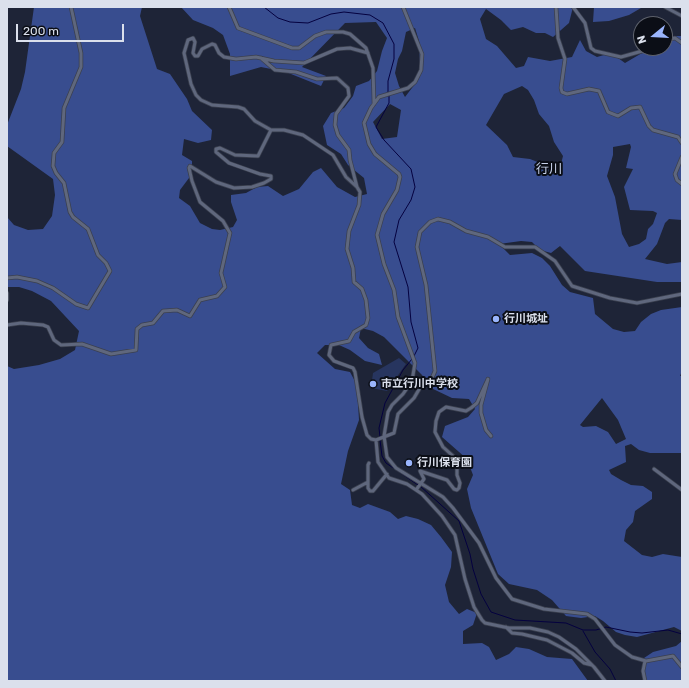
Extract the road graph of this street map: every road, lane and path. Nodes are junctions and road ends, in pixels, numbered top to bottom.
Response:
1 (71, 7) edge
2 (229, 7) edge
3 (403, 7) edge
4 (556, 7) edge
5 (573, 7) edge
6 (665, 7) edge
7 (682, 16) edge
8 (673, 39) edge
9 (682, 44) edge
10 (368, 53) junction
11 (633, 54) edge
12 (261, 57) junction
13 (374, 104) junction
14 (271, 130) junction
15 (682, 143) edge
16 (682, 157) edge
17 (682, 184) edge
18 (357, 186) junction
19 (7, 278) edge
20 (7, 293) edge
21 (682, 294) edge
22 (7, 300) edge
23 (7, 325) edge
24 (384, 436) junction
25 (491, 436) dead end
26 (376, 440) junction
27 (369, 463) dead end
28 (654, 469) dead end
29 (387, 474) junction
30 (368, 482) junction
31 (422, 483) junction
32 (353, 490) dead end
33 (416, 490) junction
34 (682, 490) edge
35 (506, 627) junction
36 (645, 661) junction
37 (592, 665) junction
38 (682, 667) edge
39 (605, 681) edge
40 (645, 681) edge

1 - 19 street
2 - 10 street
3 - 13 street
4 - 15 street
5 - 11 street
6 - 7 street
8 - 9 street
10 - 12 street
10 - 13 street
12 - 14 street
12 - 18 street
13 - 24 street
14 - 18 street
14 - 23 street
16 - 17 street
18 - 26 street
20 - 22 street
21 - 24 street
24 - 26 street
24 - 31 street
25 - 31 street
26 - 29 street
27 - 30 street
28 - 34 street
29 - 30 street
29 - 33 street
30 - 32 street
31 - 33 street
31 - 36 street
33 - 35 street
35 - 37 street
35 - 37 street
36 - 38 street
36 - 40 street
37 - 39 street

